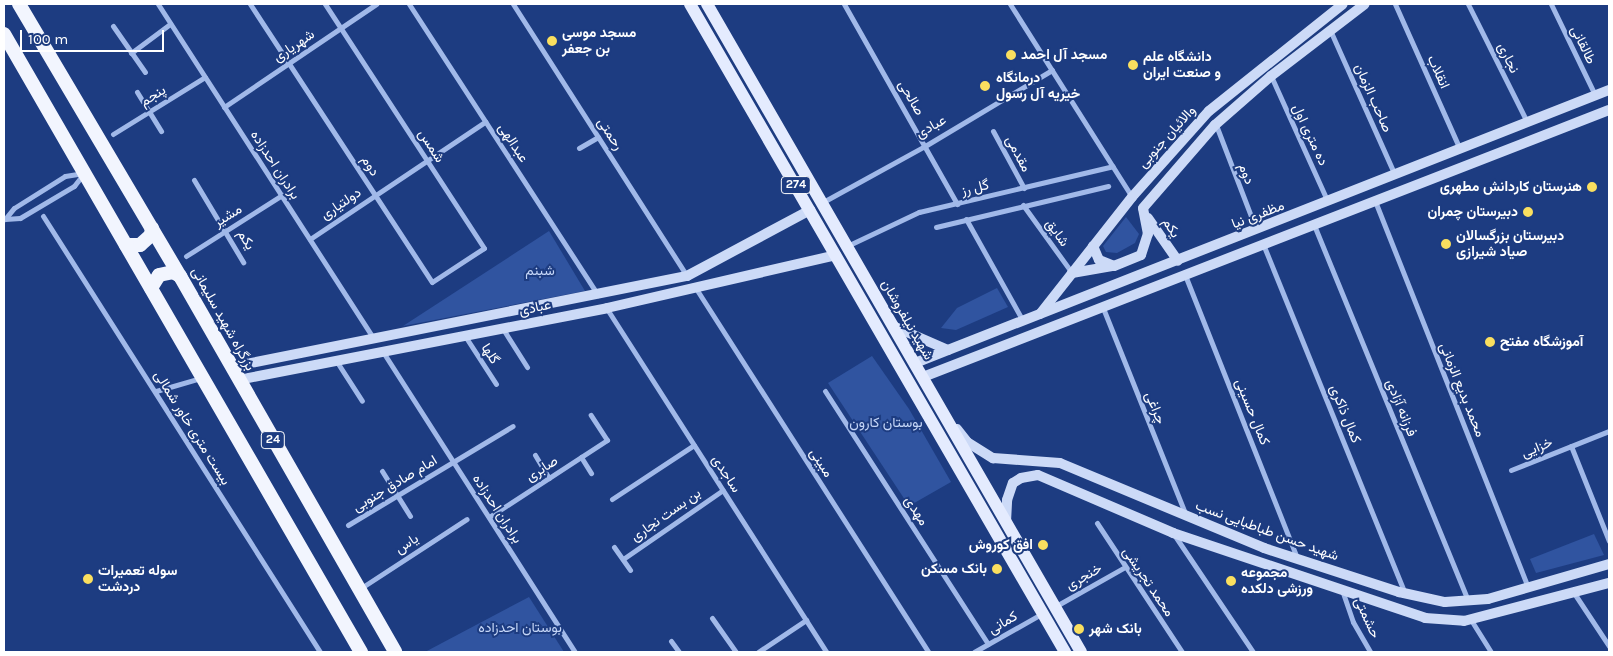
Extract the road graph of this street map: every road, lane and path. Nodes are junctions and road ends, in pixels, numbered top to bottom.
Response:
1 (19, 4) edge
2 (158, 4) edge
3 (250, 4) edge
4 (325, 4) edge
5 (376, 4) edge
6 (409, 4) edge
7 (513, 4) edge
8 (690, 4) edge
9 (844, 4) edge
10 (1010, 4) edge
11 (1343, 4) edge
12 (1365, 4) edge
13 (1395, 4) edge
14 (1468, 4) edge
15 (1551, 4) edge
16 (710, 5) edge
17 (170, 24) junction
18 (113, 26) dead end
19 (340, 28) junction
20 (1330, 30) junction
21 (4, 34) edge
22 (131, 52) junction
23 (289, 63) junction
24 (1052, 70) junction
25 (145, 72) dead end
26 (1270, 76) junction
27 (205, 77) junction
28 (1609, 90) edge
29 (137, 92) dead end
30 (1596, 96) junction
31 (224, 107) junction
32 (1609, 110) edge
33 (1209, 111) junction
34 (149, 112) junction
35 (485, 122) junction
36 (1527, 123) junction
37 (1216, 125) junction
38 (161, 131) dead end
39 (993, 131) dead end
40 (113, 134) dead end
41 (598, 137) junction
42 (925, 146) junction
43 (579, 148) dead end
44 (1460, 150) junction
45 (427, 160) junction
46 (1113, 166) junction
47 (84, 173) junction
48 (1395, 176) junction
49 (194, 180) dead end
50 (1108, 186) dead end
51 (1024, 188) junction
52 (375, 195) junction
53 (282, 196) junction
54 (1132, 196) junction
55 (1374, 201) junction
56 (822, 202) junction
57 (1329, 203) junction
58 (957, 204) junction
59 (1023, 205) junction
60 (1143, 208) junction
61 (810, 210) junction
62 (43, 216) dead end
63 (966, 219) junction
64 (1314, 224) junction
65 (936, 227) dead end
66 (152, 228) junction
67 (225, 231) junction
68 (1256, 231) junction
69 (310, 239) junction
70 (1263, 244) junction
71 (126, 245) junction
72 (847, 246) junction
73 (1093, 246) junction
74 (836, 255) junction
75 (186, 256) dead end
76 (1178, 261) junction
77 (243, 262) dead end
78 (1114, 266) junction
79 (1072, 273) junction
80 (1185, 274) junction
81 (180, 276) junction
82 (687, 276) junction
83 (432, 282) joint
84 (694, 287) junction
85 (152, 288) junction
86 (598, 295) junction
87 (607, 308) junction
88 (1103, 308) junction
89 (1039, 315) junction
90 (1023, 321) junction
91 (893, 326) junction
92 (503, 329) junction
93 (995, 332) junction
94 (465, 336) junction
95 (374, 339) junction
96 (1001, 348) junction
97 (948, 350) junction
98 (383, 352) junction
99 (337, 362) junction
100 (915, 362) junction
101 (231, 367) junction
102 (527, 367) dead end
103 (900, 367) junction
104 (203, 378) junction
105 (923, 378) junction
106 (238, 380) junction
107 (910, 383) junction
108 (496, 384) dead end
109 (156, 391) junction
110 (825, 391) dead end
111 (362, 401) dead end
112 (940, 407) junction
113 (591, 415) dead end
114 (513, 426) dead end
115 (1609, 431) edge
116 (694, 445) junction
117 (1572, 446) junction
118 (534, 455) dead end
119 (581, 457) junction
120 (454, 462) junction
121 (1511, 470) dead end
122 (382, 471) dead end
123 (591, 473) dead end
124 (549, 478) junction
125 (1119, 487) junction
126 (723, 490) junction
127 (397, 496) junction
128 (612, 499) dead end
129 (1116, 508) junction
130 (410, 516) dead end
131 (1186, 516) junction
132 (489, 517) junction
133 (468, 519) dead end
134 (1096, 523) dead end
135 (348, 525) dead end
136 (1006, 526) junction
137 (1173, 533) junction
138 (1609, 540) edge
139 (614, 547) dead end
140 (623, 559) junction
141 (1297, 559) junction
142 (1609, 564) edge
143 (1125, 567) junction
144 (630, 570) dead end
145 (1609, 583) edge
146 (1528, 587) junction
147 (359, 589) junction
148 (1343, 593) junction
149 (1406, 593) junction
150 (1574, 593) junction
151 (1468, 600) junction
152 (1048, 610) junction
153 (712, 618) dead end
154 (1470, 619) junction
155 (806, 620) junction
156 (672, 641) dead end
157 (988, 644) junction
158 (1609, 646) edge
159 (320, 652) edge
160 (361, 652) edge
161 (395, 652) edge
162 (576, 652) edge
163 (678, 652) edge
164 (736, 652) edge
165 (758, 652) edge
166 (826, 652) edge
167 (928, 652) edge
168 (974, 652) edge
169 (1065, 652) edge
170 (1081, 652) edge
171 (1182, 652) edge
172 (1253, 652) edge
173 (1370, 652) edge
174 (1491, 652) edge

1 - 66 highway, بزرگراه شهید سلیمانی
2 - 17 street, برادران احدزاده
3 - 23 street, دوم
4 - 19 street, شمس
5 - 19 street, شهریاری
6 - 35 street, عبدالهی
7 - 41 street, رحمتی
8 - 61 main road, شهید نیلفروشان / 274
9 - 42 street, صالحی
10 - 24 street
11 - 33 main road, والائیان جنوبی
12 - 20 main road, والائیان جنوبی
13 - 44 street, انقلاب
14 - 36 street, نجاری
15 - 30 street, طالقانی
16 - 56 main road, شهید نیلفروشان / 274
17 - 22 street
17 - 27 street, برادران احدزاده
18 - 22 street
19 - 23 street, شهریاری
19 - 45 street, شمس
20 - 26 main road, والائیان جنوبی
20 - 48 street, صاحب الزمان
21 - 47 highway, 24
22 - 25 street
23 - 31 street, شهریاری
23 - 52 street, دوم
24 - 42 street, عبادی
24 - 46 street
26 - 37 main road, والائیان جنوبی
26 - 57 street, ده متری اول
27 - 31 street, برادران احدزاده
27 - 34 street, پنجم
28 - 30 main road, مظفری نیا
29 - 34 street
30 - 36 main road, مظفری نیا
31 - 53 street, برادران احدزاده
32 - 55 main road, مظفری نیا
33 - 37 main road
33 - 54 main road, والائیان جنوبی
34 - 38 street
34 - 40 street, پنجم
35 - 45 street, دولتیاری
35 - 86 street, عبدالهی
36 - 44 main road, مظفری نیا
37 - 60 main road, والائیان جنوبی
37 - 68 street, دوم
39 - 51 street, مقدمی
41 - 43 street
41 - 82 street, رحمتی
42 - 56 street, عبادی
42 - 58 street, صالحی
44 - 48 main road, مظفری نیا
45 - 52 street, دولتیاری
45 - 83 street, شمس
46 - 51 street, گل رز
46 - 54 street
47 - 47 street
47 - 71 highway, 24
48 - 57 main road, مظفری نیا
49 - 67 street
50 - 59 street, گل رز
51 - 58 street, گل رز
52 - 69 street, دولتیاری
52 - 83 street, دوم
53 - 67 street, مشیر
53 - 69 street, برادران احدزاده
54 - 73 main road, والائیان جنوبی
55 - 64 main road, مظفری نیا
55 - 146 street, محمد بدیع الزمانی
56 - 61 main road
56 - 72 main road, شهید نیلفروشان / 274
57 - 68 main road, مظفری نیا
58 - 72 street, گل رز
59 - 63 street, گل رز
59 - 79 street, شایق
60 - 76 main road, یکم
60 - 78 main road
61 - 74 main road, شهید نیلفروشان / 274
61 - 82 main road, عبادی
62 - 109 street, بیست متری خاور شمالی
63 - 65 street, گل رز
63 - 90 street
64 - 70 main road, مظفری نیا
64 - 151 street, فرزانه آزادی
66 - 71 highway
66 - 81 highway, بزرگراه شهید سلیمانی / 24
67 - 75 street, مشیر
67 - 77 street, یکم
68 - 76 main road, مظفری نیا
69 - 95 street, برادران احدزاده
70 - 80 main road, مظفری نیا
70 - 149 street, کمال ذاکری
71 - 85 highway, 24
72 - 91 main road, شهید نیلفروشان / 274
73 - 78 main road
73 - 79 main road, والائیان جنوبی
74 - 84 main road, عبادی
74 - 103 main road, شهید نیلفروشان / 274
76 - 89 main road, مظفری نیا
78 - 79 main road
79 - 89 main road, والائیان جنوبی
80 - 88 main road, مظفری نیا
80 - 141 street, کمال حسینی
81 - 85 highway
81 - 101 highway, بزرگراه شهید سلیمانی / 24
82 - 86 main road, عبادی
84 - 87 main road, عبادی
84 - 167 street, مبینی
85 - 104 highway, 24
86 - 95 main road, عبادی
87 - 92 main road, عبادی
87 - 116 street, ساجدی
88 - 96 main road, مظفری نیا
88 - 131 street, چراغی
89 - 90 main road, مظفری نیا
90 - 93 main road, مظفری نیا
91 - 97 main road
91 - 100 main road, شهید نیلفروشان / 274
92 - 94 main road, عبادی
92 - 102 street
93 - 96 main road
93 - 97 main road, مظفری نیا
94 - 98 main road, عبادی
94 - 108 street, گلها
95 - 101 main road, عبادی
96 - 105 main road, مظفری نیا
97 - 100 main road, مظفری نیا
98 - 99 main road, عبادی
98 - 120 street, برادران احدزاده
99 - 106 main road, عبادی
99 - 111 street
100 - 103 main road
100 - 105 main road, شهید نیلفروشان / 274
101 - 106 highway, بزرگراه شهید سلیمانی / 24
103 - 107 main road, شهید نیلفروشان / 274
104 - 109 street
104 - 160 highway, 24
105 - 107 main road
105 - 112 main road, شهید نیلفروشان / 274
106 - 147 highway, بزرگراه شهید سلیمانی / 24
107 - 152 main road, شهید نیلفروشان / 274
109 - 159 street, بیست متری خاور شمالی
110 - 157 street, مهدی
112 - 125 main road, شهید حسن طباطبایی نسب
112 - 136 main road, شهید نیلفروشان / 274
113 - 119 street, صابری
114 - 120 street, امام صادق جنوبی
115 - 117 street, خزایی
116 - 126 street, ساجدی
116 - 128 street
117 - 121 street, خزایی
117 - 138 street, خزایی
118 - 124 street
119 - 123 street
119 - 124 street, صابری
120 - 127 street, امام صادق جنوبی
120 - 132 street, برادران احدزاده
122 - 127 street
124 - 132 street, صابری
125 - 129 main road
125 - 131 main road, شهید حسن طباطبایی نسب
126 - 140 street, بن بست نجاری
126 - 155 street, ساجدی
127 - 130 street
127 - 135 street, امام صادق جنوبی
129 - 136 main road
129 - 137 main road
131 - 141 main road, شهید حسن طباطبایی نسب
132 - 162 street, برادران احدزاده
133 - 147 street, یاس
134 - 143 street, محمد تجریشی
136 - 152 main road, شهید نیلفروشان / 274
137 - 148 main road
137 - 172 street
139 - 140 street
140 - 144 street
141 - 149 main road, شهید حسن طباطبایی نسب
142 - 146 main road, شهید حسن طباطبایی نسب
143 - 152 street, خنجری
143 - 171 street, محمد تجریشی
145 - 150 main road
146 - 151 main road, شهید حسن طباطبایی نسب
147 - 161 highway, بزرگراه شهید سلیمانی / 24
148 - 154 main road
148 - 173 street, حشمتی
149 - 151 main road, شهید حسن طباطبایی نسب
150 - 154 main road
150 - 158 street
152 - 157 street, کمانی
152 - 169 main road, شهید نیلفروشان / 274
152 - 170 main road, شهید نیلفروشان / 274
153 - 164 street
154 - 174 street
155 - 165 street
155 - 166 street, ساجدی
156 - 163 street
157 - 168 street, کمانی

